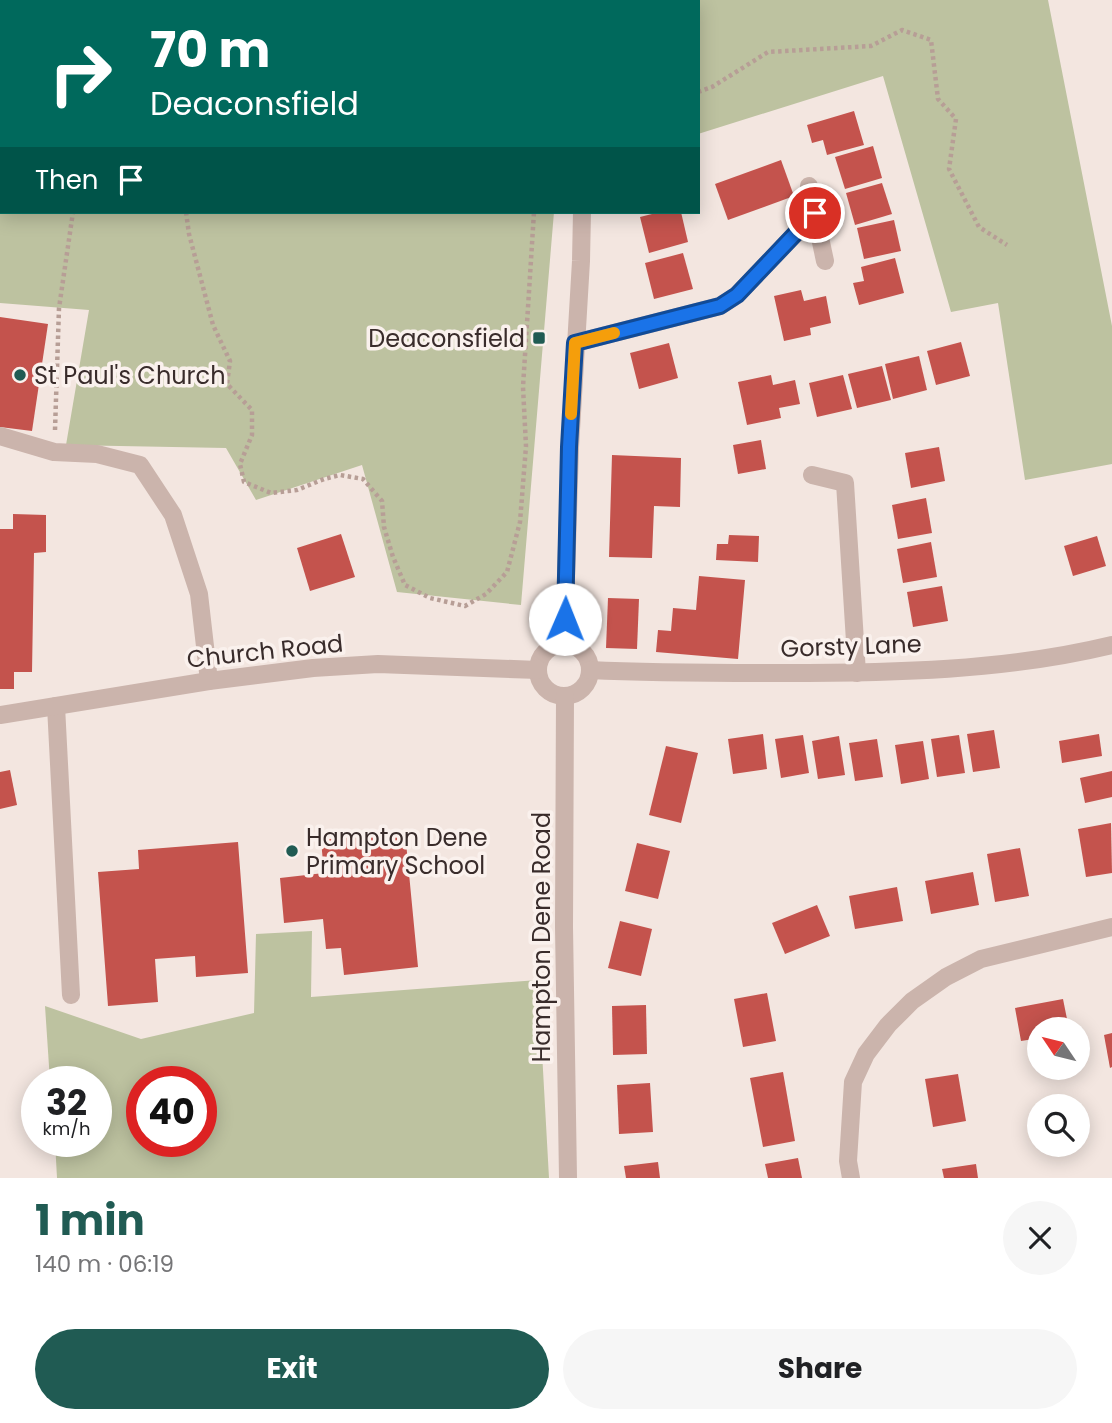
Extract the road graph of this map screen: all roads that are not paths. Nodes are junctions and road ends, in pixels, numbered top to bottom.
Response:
1 (809, 186) dead end
2 (815, 213) junction
3 (582, 214) edge
4 (825, 261) dead end
5 (575, 343) junction
6 (0, 436) edge
7 (812, 475) dead end
8 (564, 644) junction
9 (1112, 645) edge
10 (538, 670) junction
11 (590, 670) junction
12 (858, 673) junction
13 (209, 681) junction
14 (565, 696) junction
15 (56, 706) junction
16 (0, 715) edge
17 (1112, 927) edge
18 (71, 995) dead end
19 (569, 1178) edge
20 (851, 1178) edge

1 - 2 street
2 - 4 street
2 - 5 street
3 - 5 street
5 - 8 street
6 - 13 street
7 - 12 street
8 - 10 street
8 - 11 street
9 - 12 street, Gorsty Lane
10 - 13 street, Church Road
10 - 14 street
11 - 12 street, Gorsty Lane
11 - 14 street
13 - 15 street, Church Road
14 - 19 street, Hampton Dene Road
15 - 16 street, Church Road
15 - 18 street
17 - 20 street

